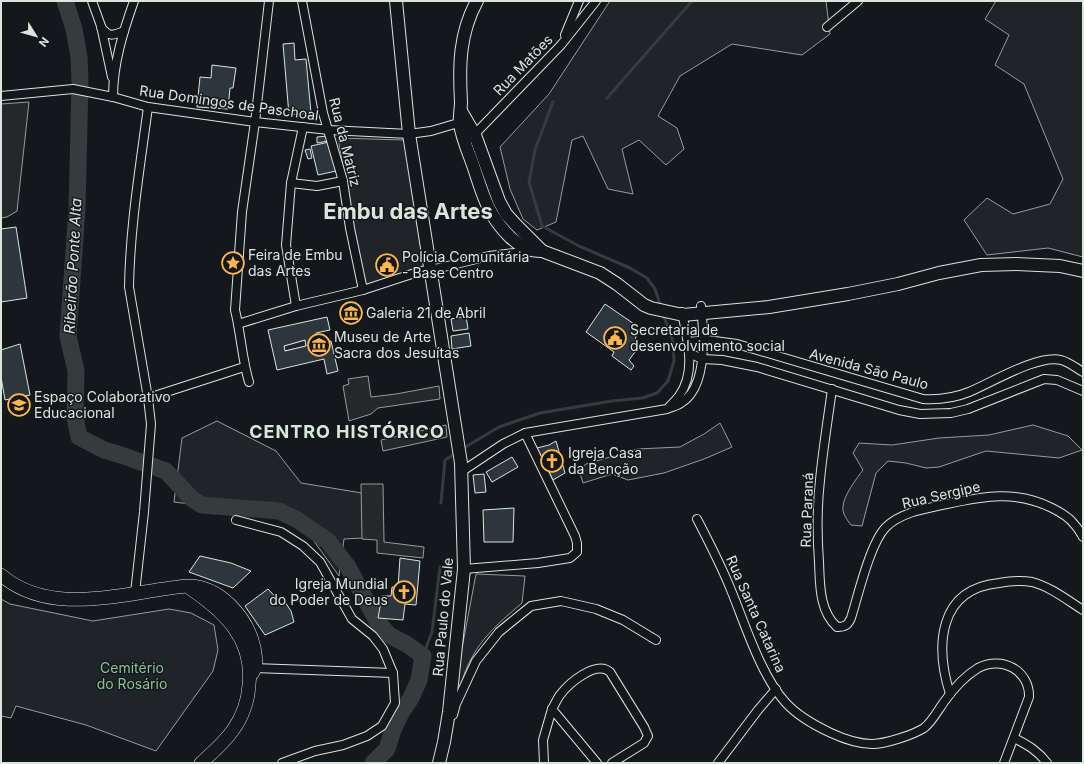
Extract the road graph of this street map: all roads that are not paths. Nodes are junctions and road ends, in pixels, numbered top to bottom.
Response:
1 (92, 1) edge
2 (134, 1) edge
3 (269, 1) edge
4 (302, 1) edge
5 (396, 1) edge
6 (477, 1) edge
7 (579, 1) edge
8 (596, 1) edge
9 (858, 1) edge
10 (101, 26) junction
11 (827, 27) dead end
12 (124, 31) junction
13 (561, 45) junction
14 (113, 80) junction
15 (1, 96) edge
16 (113, 96) junction
17 (148, 107) junction
18 (255, 122) junction
19 (462, 123) junction
20 (303, 127) junction
21 (329, 130) junction
22 (409, 134) junction
23 (343, 181) junction
24 (291, 183) junction
25 (537, 251) junction
26 (431, 270) junction
27 (1083, 271) edge
28 (363, 290) junction
29 (296, 306) junction
30 (702, 310) junction
31 (672, 311) junction
32 (238, 324) junction
33 (703, 340) junction
34 (688, 342) junction
35 (689, 353) junction
36 (702, 359) junction
37 (244, 367) junction
38 (1083, 372) edge
39 (249, 382) dead end
40 (832, 389) junction
41 (1083, 391) edge
42 (148, 398) junction
43 (667, 409) junction
44 (525, 433) junction
45 (461, 468) junction
46 (696, 519) dead end
47 (236, 520) dead end
48 (1083, 536) edge
49 (464, 569) junction
50 (1, 575) edge
51 (135, 593) junction
52 (1083, 610) edge
53 (837, 627) joint
54 (656, 640) dead end
55 (252, 671) junction
56 (393, 673) junction
57 (776, 689) junction
58 (950, 694) junction
59 (552, 709) junction
60 (1014, 738) junction
61 (444, 742) junction
62 (201, 763) edge
63 (282, 763) edge
64 (439, 763) edge
65 (544, 763) edge
66 (597, 763) edge
67 (612, 763) edge
68 (718, 763) edge
69 (1004, 763) edge
70 (1047, 763) edge

1 - 10 street
2 - 12 street
3 - 18 street
4 - 21 street, Rua da Matriz
5 - 22 main road, Rua Paulo do Vale
6 - 19 main road
7 - 13 street
8 - 13 street, Rua Matões
9 - 11 street
10 - 12 street
10 - 14 street
12 - 14 street
13 - 19 street, Rua Matões
14 - 16 street
15 - 16 street, Rua Domingos de Paschoal
16 - 17 street, Rua Domingos de Paschoal
17 - 18 street, Rua Domingos de Paschoal
17 - 42 street
18 - 20 street, Rua Domingos de Paschoal
18 - 32 street
19 - 22 street, Rua Domingos de Paschoal
19 - 25 main road
19 - 25 main road
20 - 21 street, Rua Domingos de Paschoal
20 - 24 street
21 - 22 street, Rua Domingos de Paschoal
21 - 23 street, Rua da Matriz
22 - 26 main road, Rua Paulo do Vale
23 - 24 street
23 - 28 street, Rua da Matriz
24 - 29 street
25 - 26 street
25 - 31 main road
26 - 28 street
26 - 45 main road, Rua Paulo do Vale
27 - 30 main road
28 - 29 street
29 - 32 street
30 - 31 main road
30 - 33 street
31 - 34 street
32 - 37 street
33 - 34 street, Avenida São Paulo
33 - 36 street
33 - 38 street, Avenida São Paulo
34 - 35 street
35 - 36 street, Avenida São Paulo
35 - 43 street
36 - 40 street, Avenida São Paulo
36 - 43 street
37 - 39 street
37 - 42 street
40 - 41 street, Avenida São Paulo
40 - 53 street, Rua Paraná
42 - 51 street
43 - 44 street
44 - 45 street
44 - 49 street
45 - 49 main road, Rua Paulo do Vale
46 - 57 street, Rua Santa Catarina
47 - 56 street
48 - 53 street, Rua Sergipe
49 - 61 main road, Rua Paulo do Vale
50 - 51 main road
51 - 55 main road
52 - 58 street
54 - 61 street
55 - 56 street
55 - 62 main road
56 - 63 street
57 - 58 street, Rua Santa Catarina
57 - 68 street
58 - 60 street, Rua Santa Catarina
59 - 65 street
59 - 66 street
59 - 67 street
60 - 69 street, Rua Santa Catarina
60 - 70 street
61 - 64 main road, Rua Paulo do Vale

